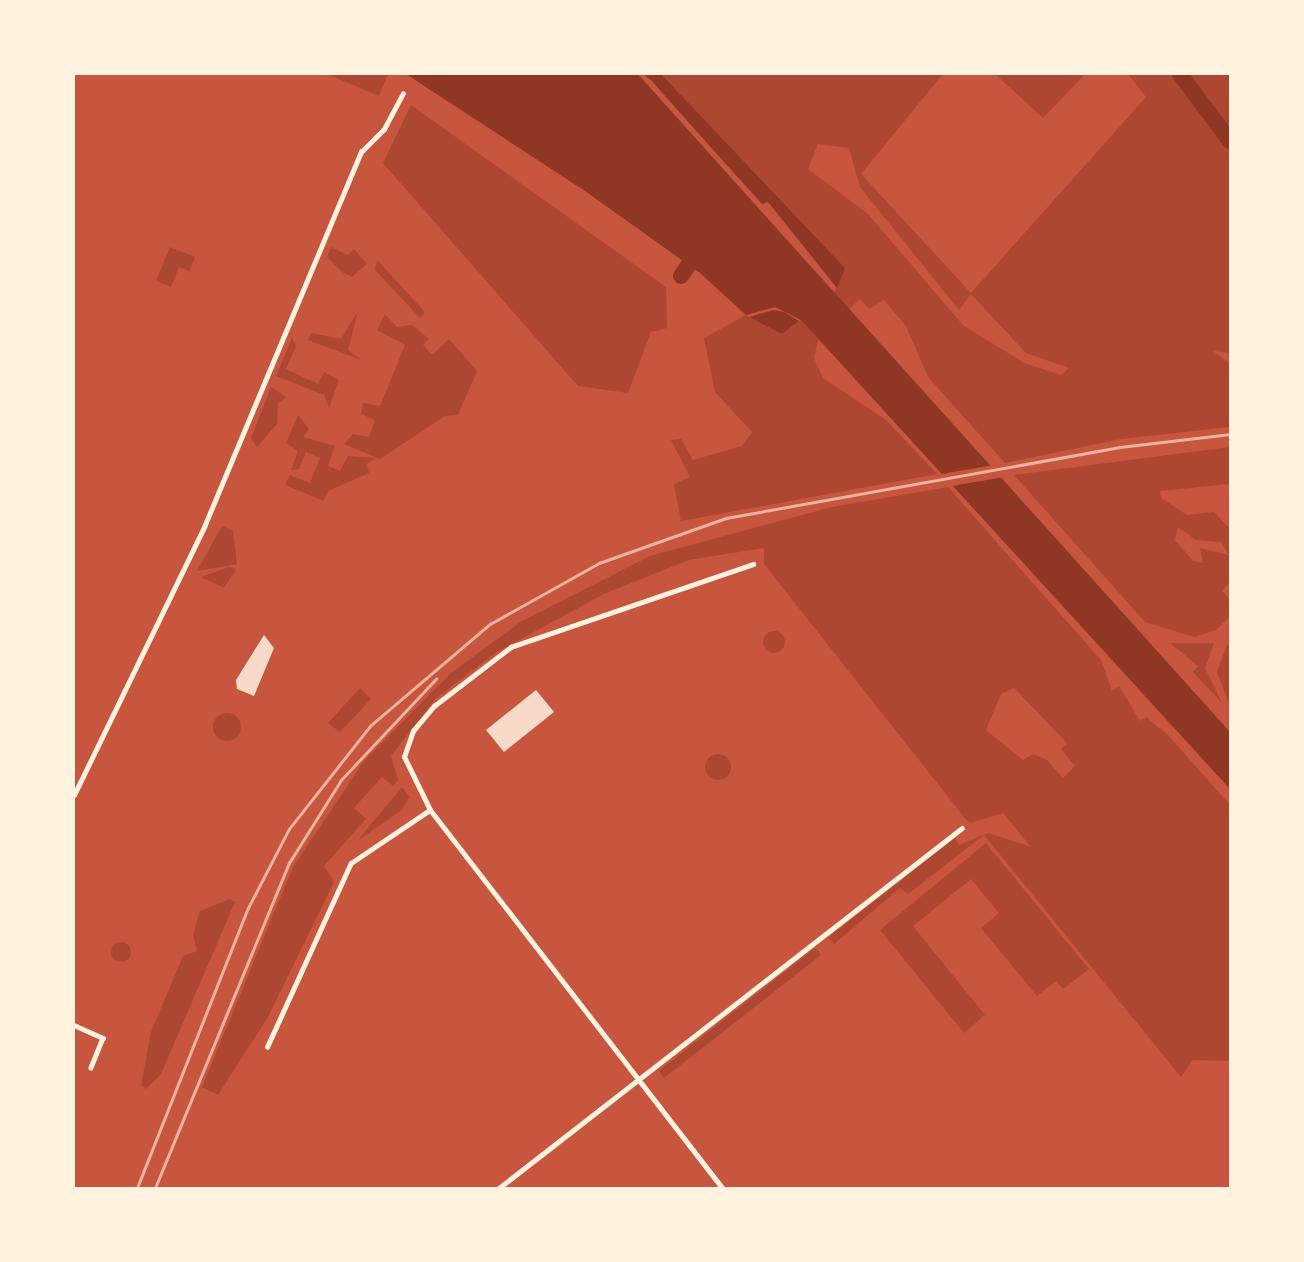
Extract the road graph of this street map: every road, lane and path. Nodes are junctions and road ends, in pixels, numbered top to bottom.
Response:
1 (403, 94) dead end
2 (753, 564) dead end
3 (74, 795) edge
4 (430, 810) junction
5 (962, 828) dead end
6 (74, 1025) edge
7 (267, 1047) dead end
8 (91, 1068) dead end
9 (638, 1078) junction
10 (499, 1188) edge
11 (722, 1188) edge

1 - 3 street
2 - 4 street
4 - 7 street
4 - 9 street
5 - 9 street
6 - 8 street
9 - 10 street
9 - 11 street

